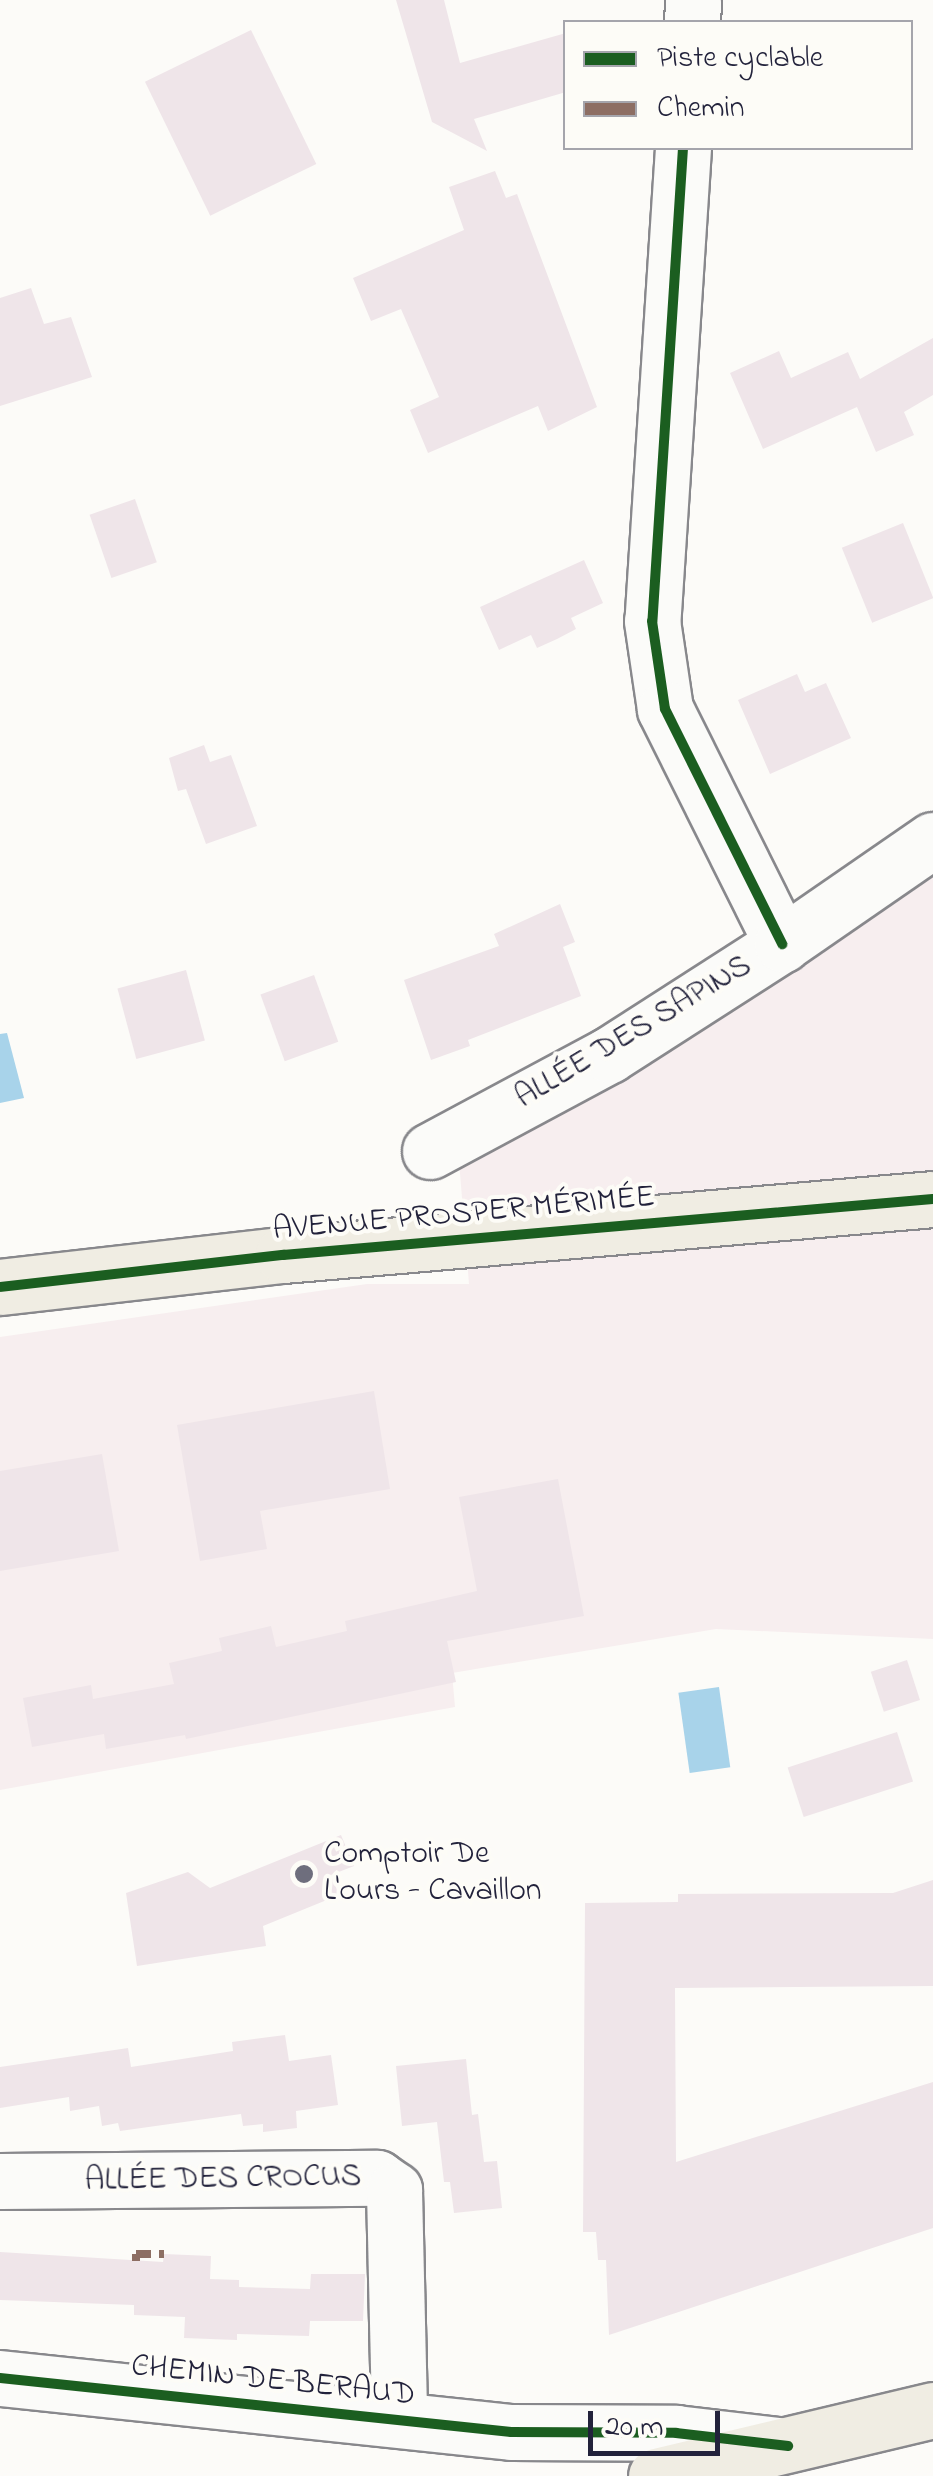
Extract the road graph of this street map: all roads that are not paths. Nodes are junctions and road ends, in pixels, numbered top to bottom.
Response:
1 (683, 150) edge
2 (933, 840) edge
3 (782, 944) junction
4 (430, 1150) dead end
5 (933, 1199) edge
6 (0, 1287) edge
7 (0, 2181) edge
8 (0, 2378) edge
9 (933, 2410) edge
10 (398, 2419) junction
11 (933, 2439) edge
12 (541, 2454) edge
13 (786, 2461) edge
14 (656, 2476) edge

1 - 3 street
2 - 3 street, ALLÉE DES SAPINS
3 - 4 street, ALLÉE DES SAPINS
5 - 6 main road, AVENUE PROSPER MÉRIMÉE
7 - 10 street, ALLÉE DES CROCUS
8 - 10 street, CHEMIN DE BERAUD
9 - 13 main road
10 - 12 street, CHEMIN DE BERAUD
11 - 13 main road
12 - 13 street, CHEMIN DE BERAUD
13 - 14 main road

